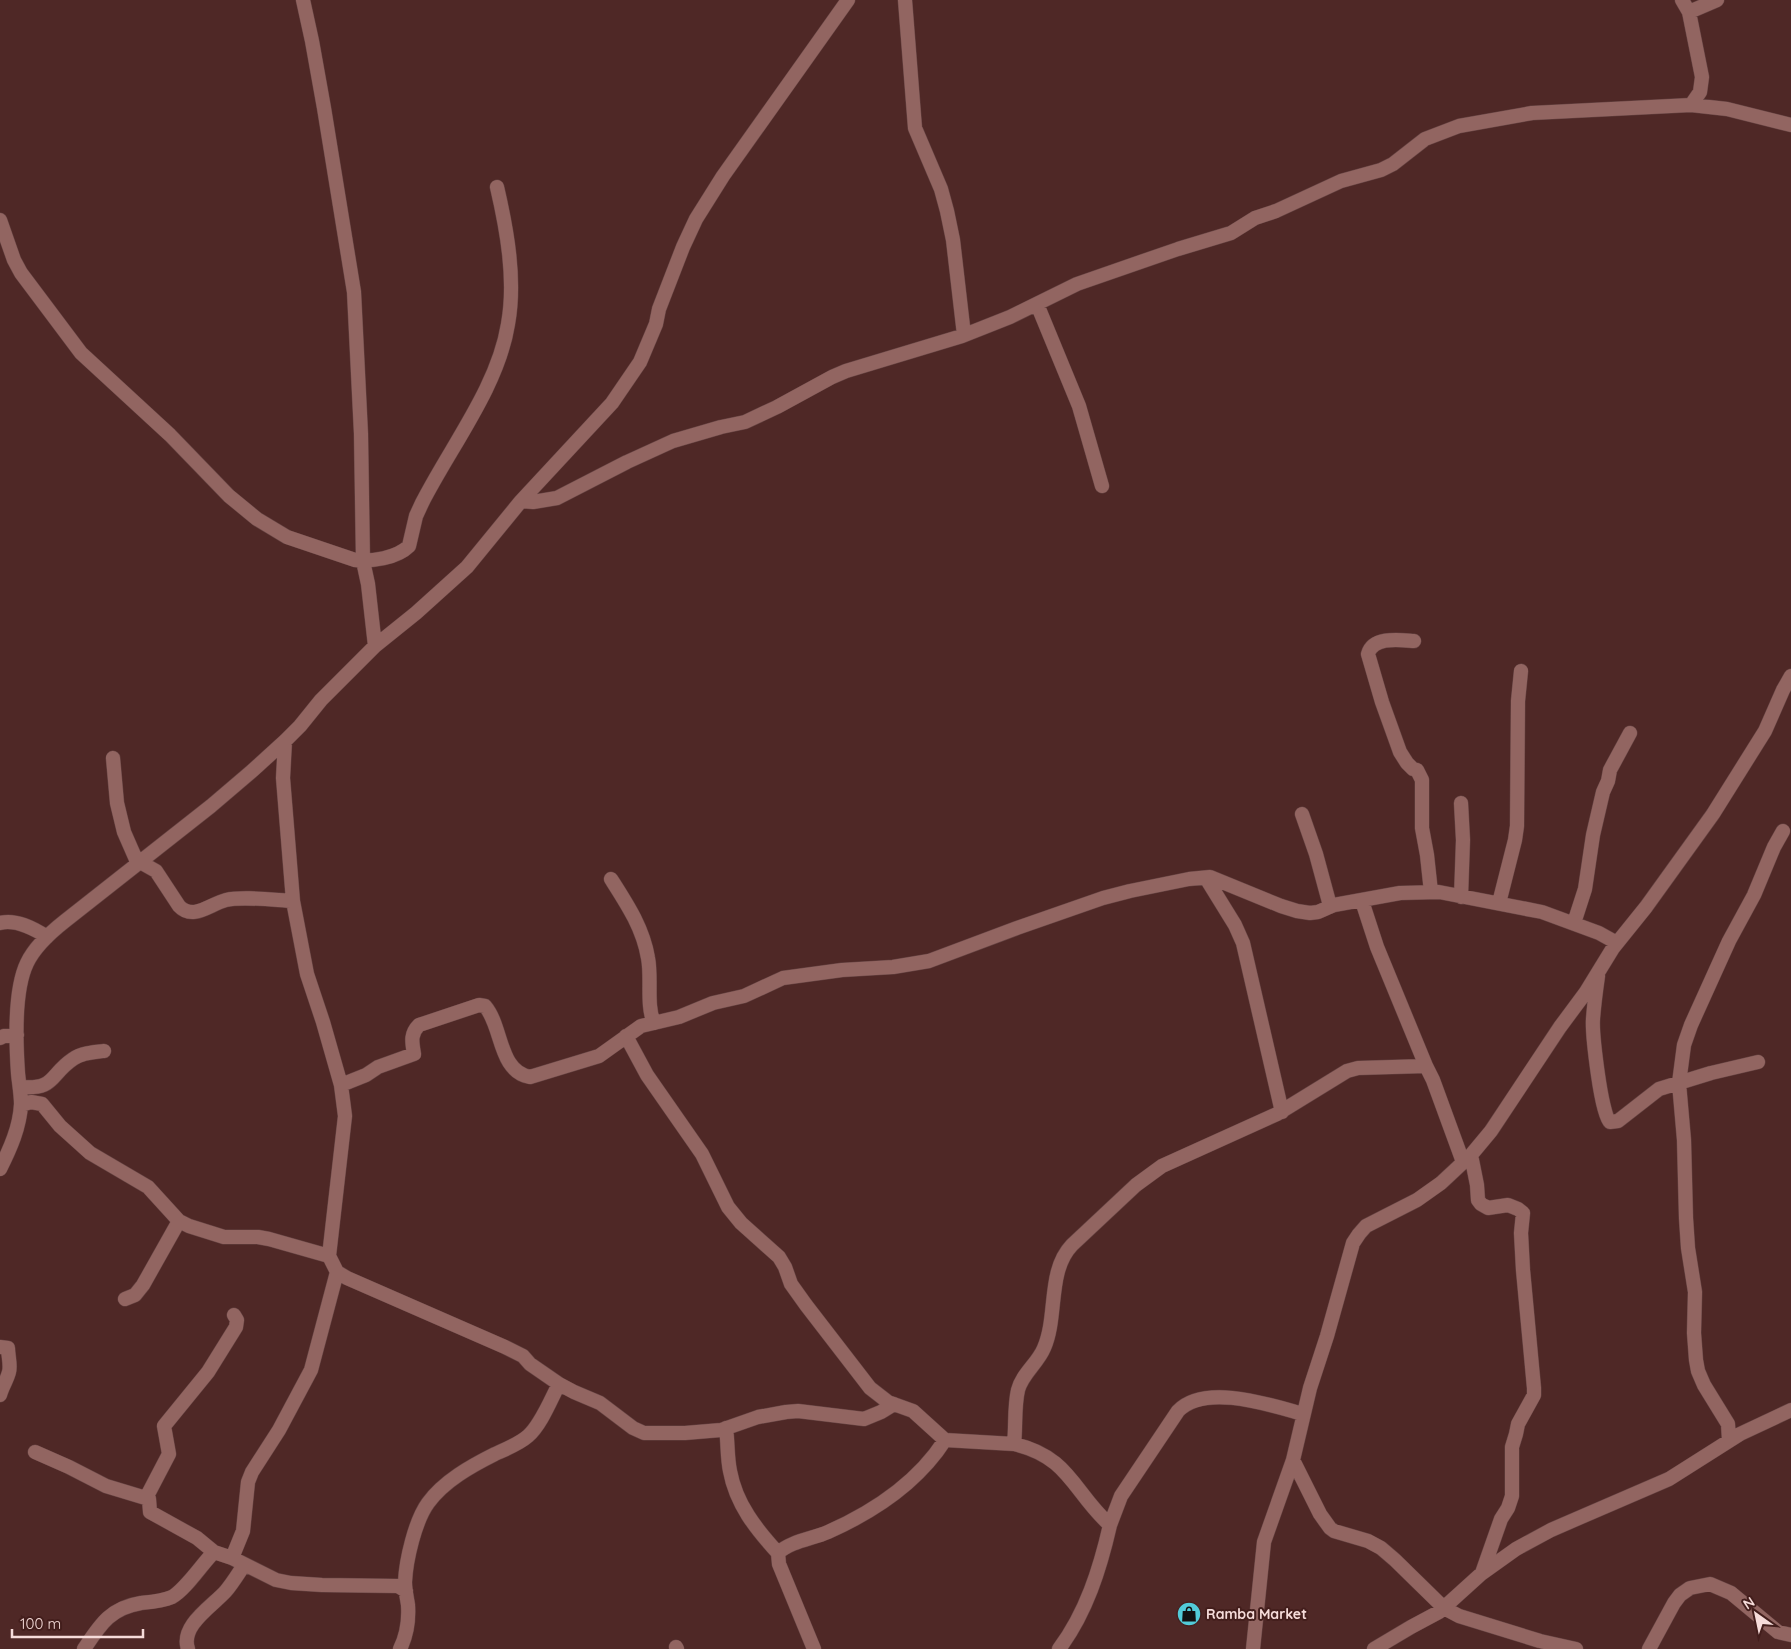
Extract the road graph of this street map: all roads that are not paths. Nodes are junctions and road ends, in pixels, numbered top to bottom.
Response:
1 (303, 0) edge
2 (848, 0) edge
3 (906, 0) edge
4 (1682, 0) edge
5 (1717, 0) edge
6 (1689, 12) junction
7 (1701, 89) junction
8 (1691, 105) junction
9 (1727, 109) junction
10 (1791, 125) edge
11 (497, 187) dead end
12 (0, 220) edge
13 (1037, 304) junction
14 (964, 334) junction
15 (1102, 486) dead end
16 (521, 501) junction
17 (363, 561) junction
18 (1414, 642) dead end
19 (375, 646) junction
20 (1521, 671) dead end
21 (1791, 676) edge
22 (1630, 733) dead end
23 (285, 741) junction
24 (113, 758) dead end
25 (1461, 803) dead end
26 (1302, 814) dead end
27 (1783, 831) dead end
28 (139, 863) junction
29 (611, 878) dead end
30 (1206, 878) junction
31 (1430, 892) junction
32 (1461, 897) junction
33 (1362, 900) junction
34 (293, 901) junction
35 (1499, 903) junction
36 (1329, 907) junction
37 (0, 923) edge
38 (1574, 923) junction
39 (47, 937) junction
40 (1617, 943) junction
41 (1598, 973) junction
42 (654, 1023) junction
43 (17, 1035) junction
44 (626, 1036) junction
45 (0, 1038) edge
46 (104, 1051) dead end
47 (1758, 1062) dead end
48 (1426, 1066) junction
49 (1679, 1083) junction
50 (341, 1085) junction
51 (20, 1087) junction
52 (21, 1105) junction
53 (1282, 1112) junction
54 (1467, 1158) junction
55 (0, 1169) edge
56 (179, 1221) junction
57 (330, 1256) junction
58 (337, 1272) junction
59 (126, 1299) dead end
60 (234, 1316) dead end
61 (0, 1347) edge
62 (559, 1384) junction
63 (0, 1395) edge
64 (894, 1404) junction
65 (1791, 1410) edge
66 (1303, 1414) junction
67 (726, 1428) junction
68 (945, 1440) junction
69 (1729, 1440) junction
70 (1014, 1444) junction
71 (35, 1452) dead end
72 (1293, 1460) junction
73 (146, 1498) junction
74 (1110, 1525) junction
75 (214, 1552) junction
76 (778, 1553) junction
77 (238, 1562) junction
78 (1482, 1574) junction
79 (406, 1591) junction
80 (1444, 1608) junction
81 (1791, 1635) edge
82 (84, 1649) edge
83 (188, 1649) edge
84 (400, 1649) edge
85 (814, 1649) edge
86 (1059, 1649) edge
87 (1253, 1649) edge
88 (1374, 1649) edge
89 (1576, 1649) edge
90 (1649, 1649) edge

1 - 17 street
2 - 16 street
3 - 14 street
4 - 6 street
5 - 6 street
6 - 7 street
7 - 8 street
7 - 9 street
8 - 9 street
8 - 13 street
9 - 10 street
11 - 17 street
12 - 17 street
13 - 14 street
13 - 15 street
14 - 16 street
16 - 19 street
17 - 19 street
18 - 31 street
19 - 23 street
20 - 35 street
21 - 40 street
22 - 38 street
23 - 28 street
23 - 34 street
24 - 28 street
25 - 32 street
26 - 36 street
27 - 49 street
28 - 34 street
28 - 39 street
29 - 42 street
30 - 36 street
30 - 42 street
30 - 53 street
31 - 32 street
31 - 33 street
32 - 35 street
33 - 36 street
33 - 48 street
34 - 50 street
35 - 38 street
37 - 39 street
38 - 40 street
39 - 43 street
40 - 41 street
41 - 49 street
41 - 54 street
42 - 44 street
43 - 45 street
43 - 51 street
44 - 50 street
44 - 64 street
46 - 51 street
47 - 49 street
48 - 53 street
48 - 54 street
49 - 69 street
50 - 57 street
51 - 52 street
52 - 55 street
52 - 56 street
53 - 70 street
54 - 66 street
54 - 78 street
56 - 57 street
56 - 59 street
57 - 58 street
58 - 62 street
58 - 77 street
60 - 73 street
61 - 63 street
62 - 67 street
62 - 79 street
64 - 67 street
64 - 68 street
65 - 69 street
66 - 72 street
66 - 74 street
67 - 76 street
68 - 70 street
68 - 76 street
69 - 78 street
70 - 74 street
71 - 73 street
72 - 80 street
72 - 87 street
73 - 75 street
74 - 86 street
75 - 77 street
75 - 82 street
76 - 85 street
77 - 79 street
77 - 83 street
78 - 80 street
79 - 84 street
80 - 88 street
80 - 89 street
81 - 90 street

